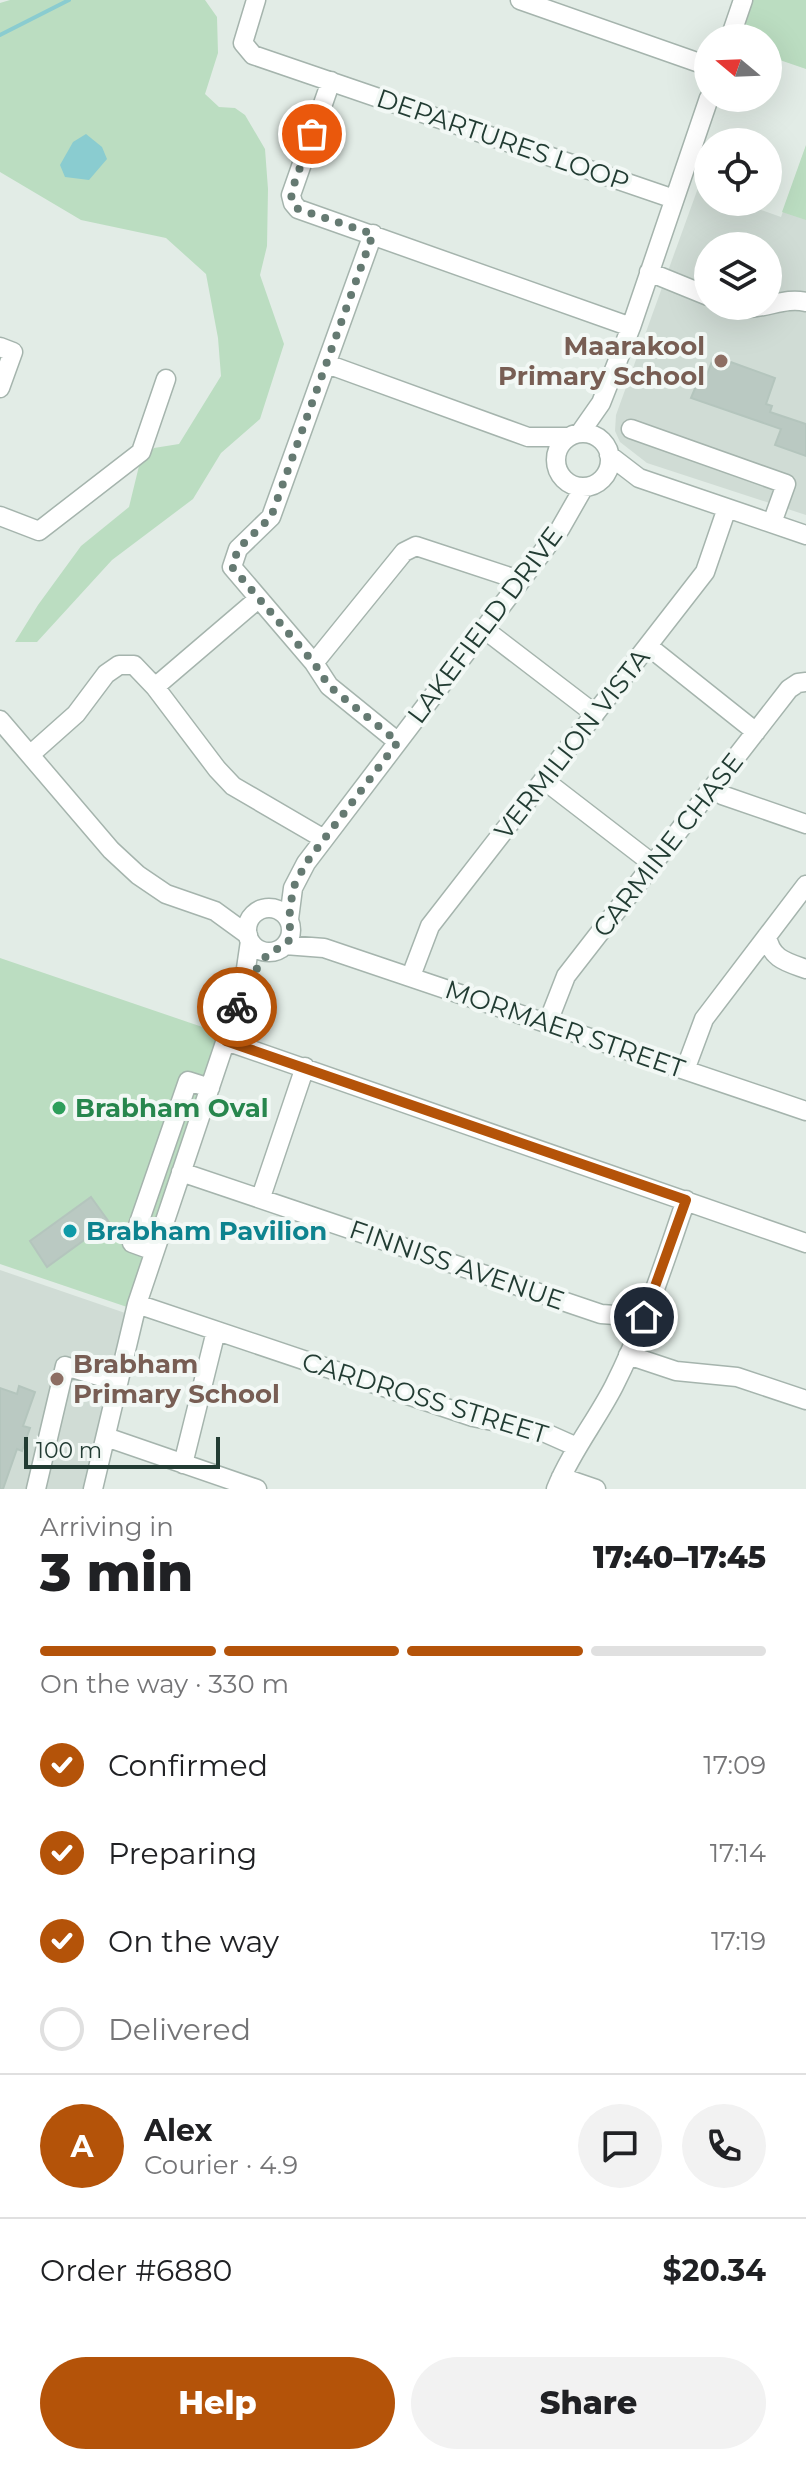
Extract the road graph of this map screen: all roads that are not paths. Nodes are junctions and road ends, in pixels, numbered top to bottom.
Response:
1 (256, 0) edge
2 (520, 0) edge
3 (743, 0) edge
4 (735, 24) edge
5 (694, 61) edge
6 (331, 81) junction
7 (704, 112) edge
8 (674, 199) junction
9 (373, 234) junction
10 (649, 272) junction
11 (694, 290) edge
12 (806, 302) edge
13 (782, 303) edge
14 (631, 327) junction
15 (0, 347) edge
16 (327, 364) junction
17 (166, 379) dead end
18 (0, 388) edge
19 (601, 403) junction
20 (631, 429) dead end
21 (574, 435) junction
22 (528, 437) junction
23 (605, 448) junction
24 (559, 469) junction
25 (639, 478) junction
26 (592, 484) junction
27 (727, 508) junction
28 (0, 516) edge
29 (772, 523) junction
30 (562, 524) junction
31 (806, 535) edge
32 (519, 580) junction
33 (258, 599) junction
34 (484, 629) junction
35 (648, 646) junction
36 (314, 663) junction
37 (806, 682) edge
38 (155, 687) junction
39 (595, 714) junction
40 (0, 720) edge
41 (756, 732) junction
42 (398, 742) junction
43 (31, 754) junction
44 (544, 780) junction
45 (716, 784) junction
46 (806, 824) edge
47 (324, 839) junction
48 (653, 864) junction
49 (806, 885) edge
50 (293, 888) junction
51 (262, 910) junction
52 (215, 911) junction
53 (290, 922) junction
54 (767, 936) junction
55 (249, 938) junction
56 (324, 948) junction
57 (278, 949) junction
58 (806, 969) edge
59 (411, 976) junction
60 (243, 989) junction
61 (548, 1022) junction
62 (226, 1041) junction
63 (305, 1067) junction
64 (685, 1070) junction
65 (210, 1088) junction
66 (806, 1111) edge
67 (181, 1172) junction
68 (261, 1197) junction
69 (686, 1200) junction
70 (806, 1243) edge
71 (154, 1251) junction
72 (137, 1304) junction
73 (644, 1317) junction
74 (216, 1331) junction
75 (628, 1355) junction
76 (118, 1382) junction
77 (806, 1400) edge
78 (106, 1437) junction
79 (577, 1447) junction
80 (183, 1464) junction
81 (558, 1483) edge
82 (36, 1489) edge
83 (93, 1489) edge
84 (257, 1489) edge
85 (596, 1489) edge

1 - 6 street, DEPARTURES LOOP
2 - 5 street
3 - 4 street
6 - 8 street, DEPARTURES LOOP
6 - 9 street
7 - 8 street
8 - 10 street
9 - 14 street
9 - 16 street
10 - 11 street
10 - 14 street
12 - 13 street
14 - 19 street
15 - 18 street
16 - 22 street
16 - 33 street
17 - 28 street
19 - 21 street
19 - 23 street
20 - 29 street
21 - 22 street
21 - 23 street
21 - 24 street
22 - 24 street
23 - 25 street
23 - 26 street
24 - 26 street
24 - 30 street, LAKEFIELD DRIVE
25 - 26 street
25 - 27 street
26 - 30 street, LAKEFIELD DRIVE
27 - 29 street
27 - 35 street, VERMILION VISTA
29 - 31 street
30 - 32 street, LAKEFIELD DRIVE
32 - 34 street, LAKEFIELD DRIVE
32 - 36 street
33 - 36 street
33 - 38 street
34 - 39 street
34 - 42 street, LAKEFIELD DRIVE
35 - 39 street, VERMILION VISTA
35 - 41 street
36 - 42 street
37 - 41 street, CARMINE CHASE
38 - 43 street
38 - 47 street
39 - 44 street, VERMILION VISTA
40 - 43 street
41 - 45 street, CARMINE CHASE
42 - 47 street, LAKEFIELD DRIVE
43 - 52 street
44 - 48 street
44 - 59 street, VERMILION VISTA
45 - 46 street
45 - 48 street, CARMINE CHASE
47 - 50 street, LAKEFIELD DRIVE
48 - 61 street, CARMINE CHASE
49 - 54 street
50 - 51 street, LAKEFIELD DRIVE
50 - 53 street, LAKEFIELD DRIVE
51 - 52 street
51 - 53 street
51 - 55 street
52 - 55 street
53 - 56 street, MORMAER STREET
53 - 57 street
54 - 58 street
54 - 64 street
55 - 57 street
55 - 60 street
56 - 57 street, MORMAER STREET
56 - 59 street, MORMAER STREET
57 - 60 street
59 - 61 street, MORMAER STREET
60 - 62 street
61 - 64 street, MORMAER STREET
62 - 63 street
62 - 65 street
63 - 68 street
63 - 69 street
64 - 66 street, MORMAER STREET
65 - 67 street
65 - 71 street
67 - 68 street, FINNISS AVENUE
67 - 71 street
68 - 73 street, FINNISS AVENUE
69 - 70 street
69 - 73 street
71 - 72 street
72 - 74 street, CARDROSS STREET
72 - 76 street
73 - 75 street
74 - 79 street, CARDROSS STREET
74 - 80 street
75 - 77 street
75 - 79 street
76 - 78 street
76 - 82 street
78 - 80 street
78 - 83 street
79 - 81 street
80 - 84 street
81 - 85 street

